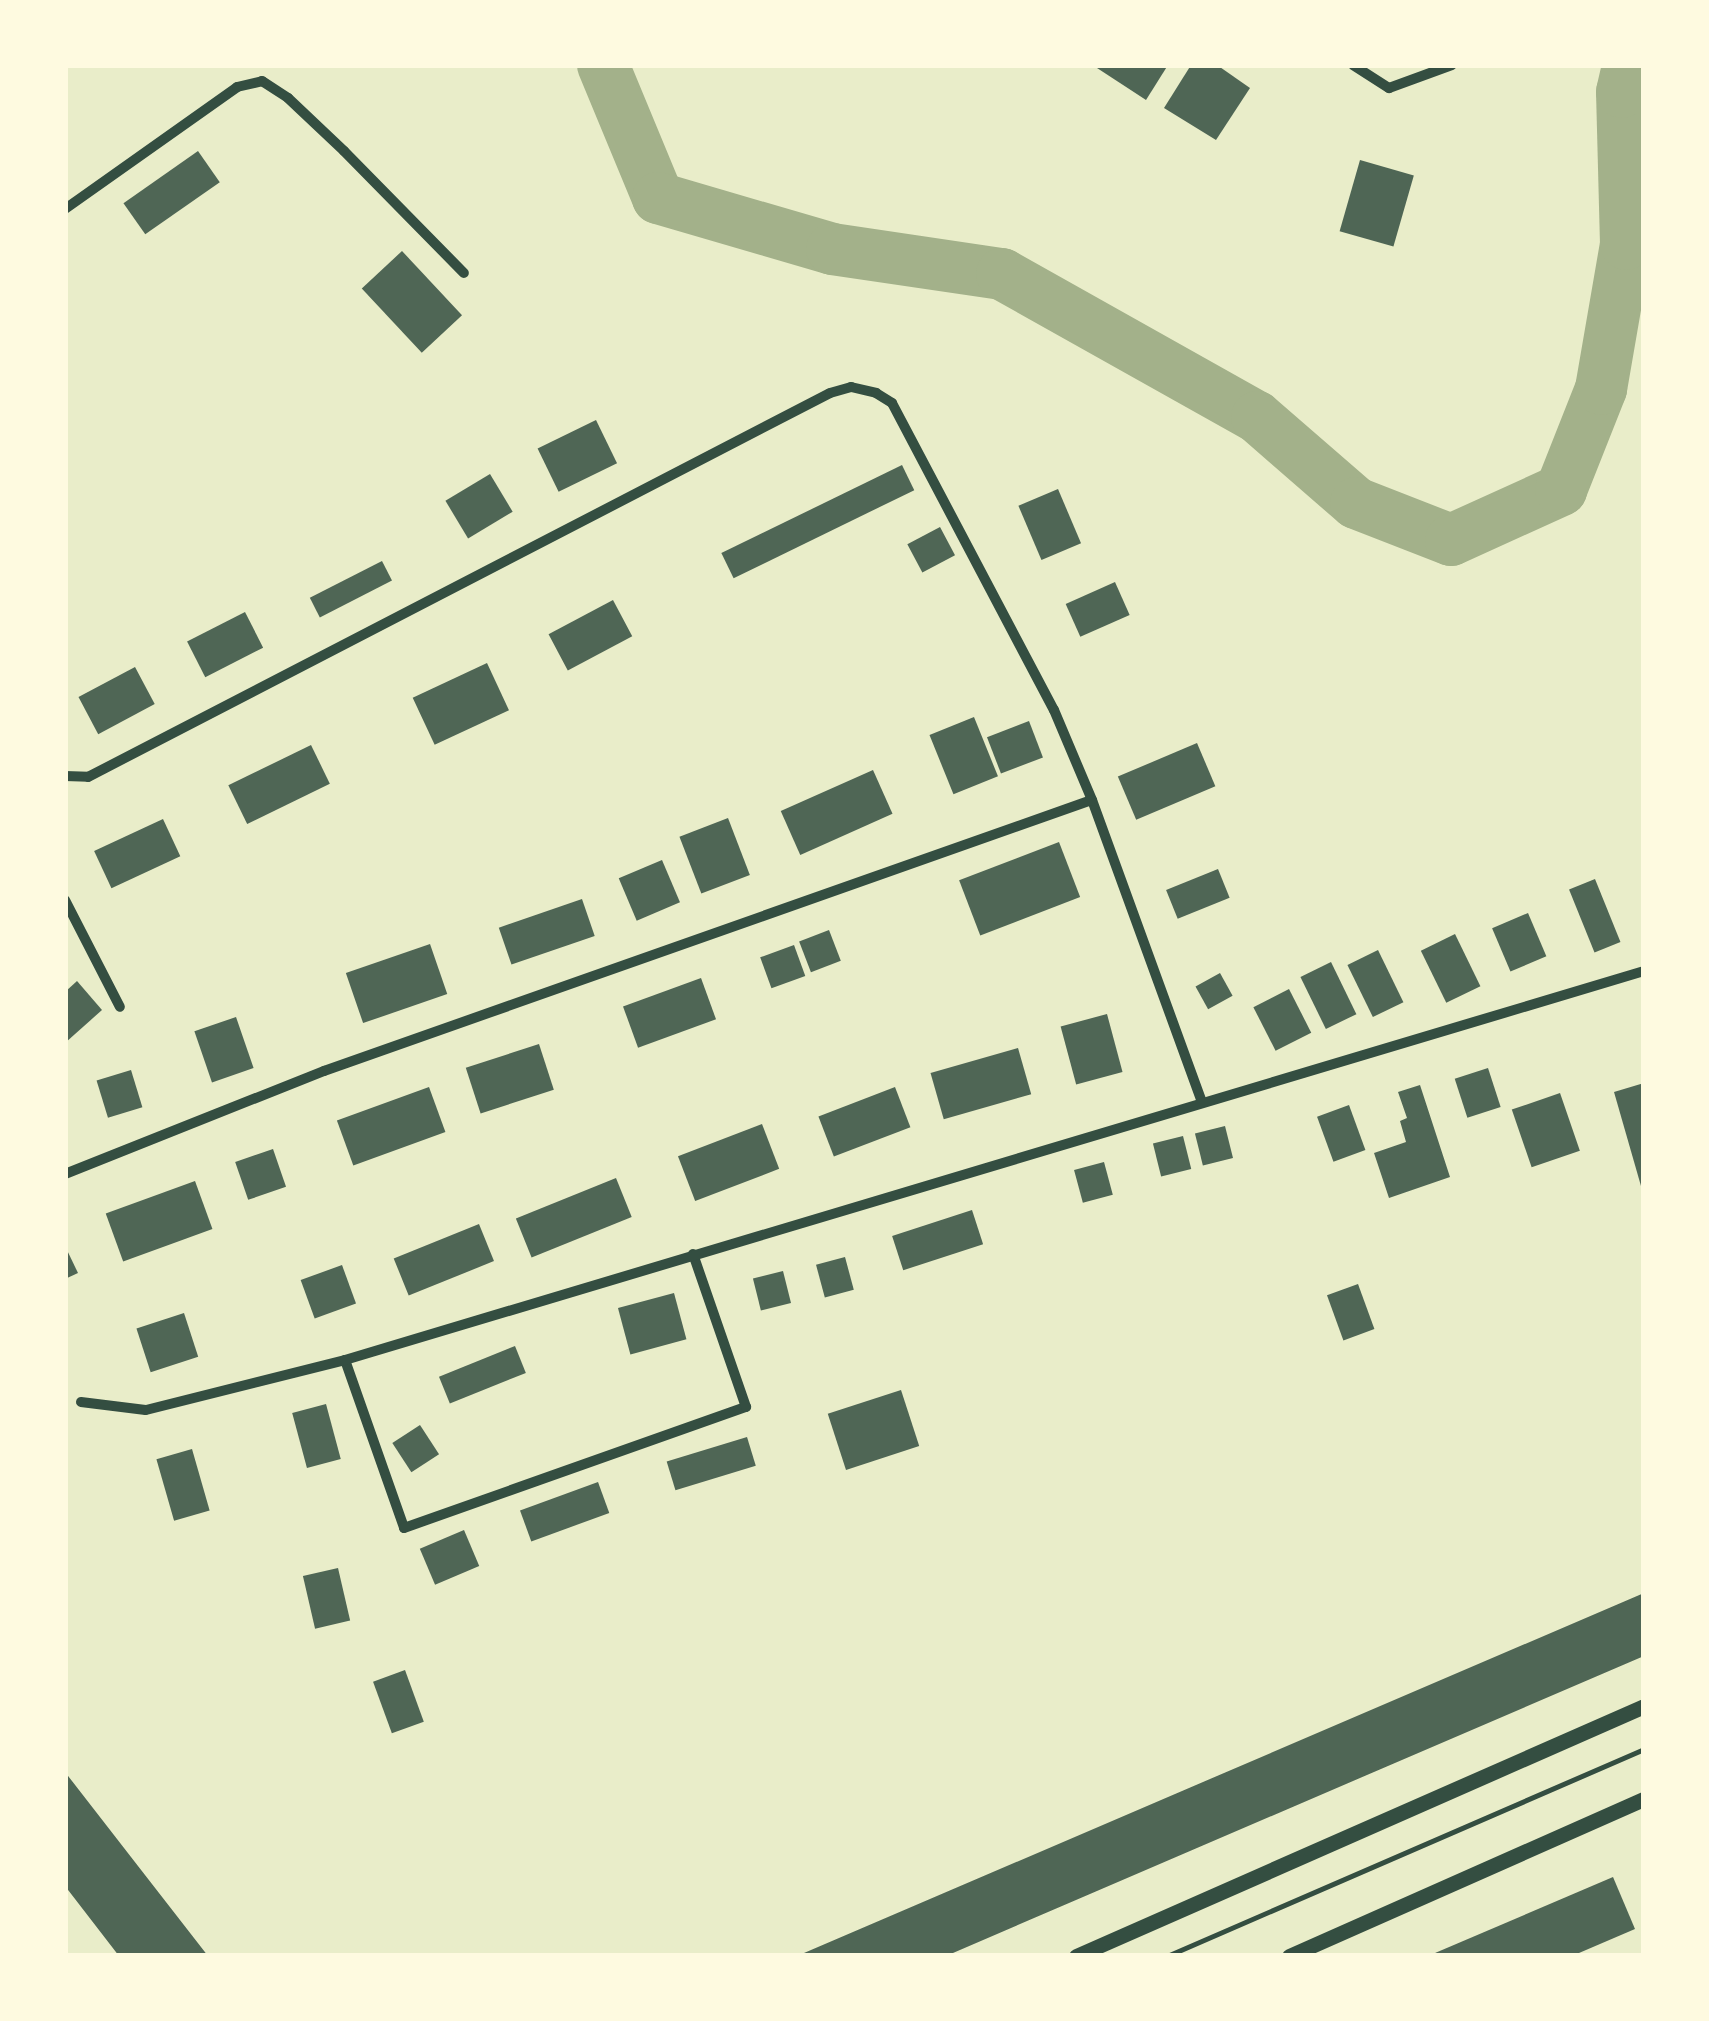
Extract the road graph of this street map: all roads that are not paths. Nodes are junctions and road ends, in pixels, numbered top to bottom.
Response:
1 (1353, 65) edge
2 (1452, 65) edge
3 (65, 209) edge
4 (464, 273) dead end
5 (65, 776) edge
6 (1092, 800) junction
7 (65, 900) edge
8 (1644, 970) edge
9 (120, 1007) dead end
10 (1201, 1100) junction
11 (65, 1174) edge
12 (692, 1254) junction
13 (345, 1360) junction
14 (81, 1402) dead end
15 (1644, 1706) edge
16 (1644, 1799) edge
17 (1076, 1956) edge
18 (1288, 1956) edge

1 - 2 street
3 - 4 street
5 - 6 street
6 - 10 street
6 - 11 street
7 - 9 street
8 - 10 street
10 - 12 street
12 - 13 street
12 - 13 street
13 - 14 street
15 - 17 street
16 - 18 street

